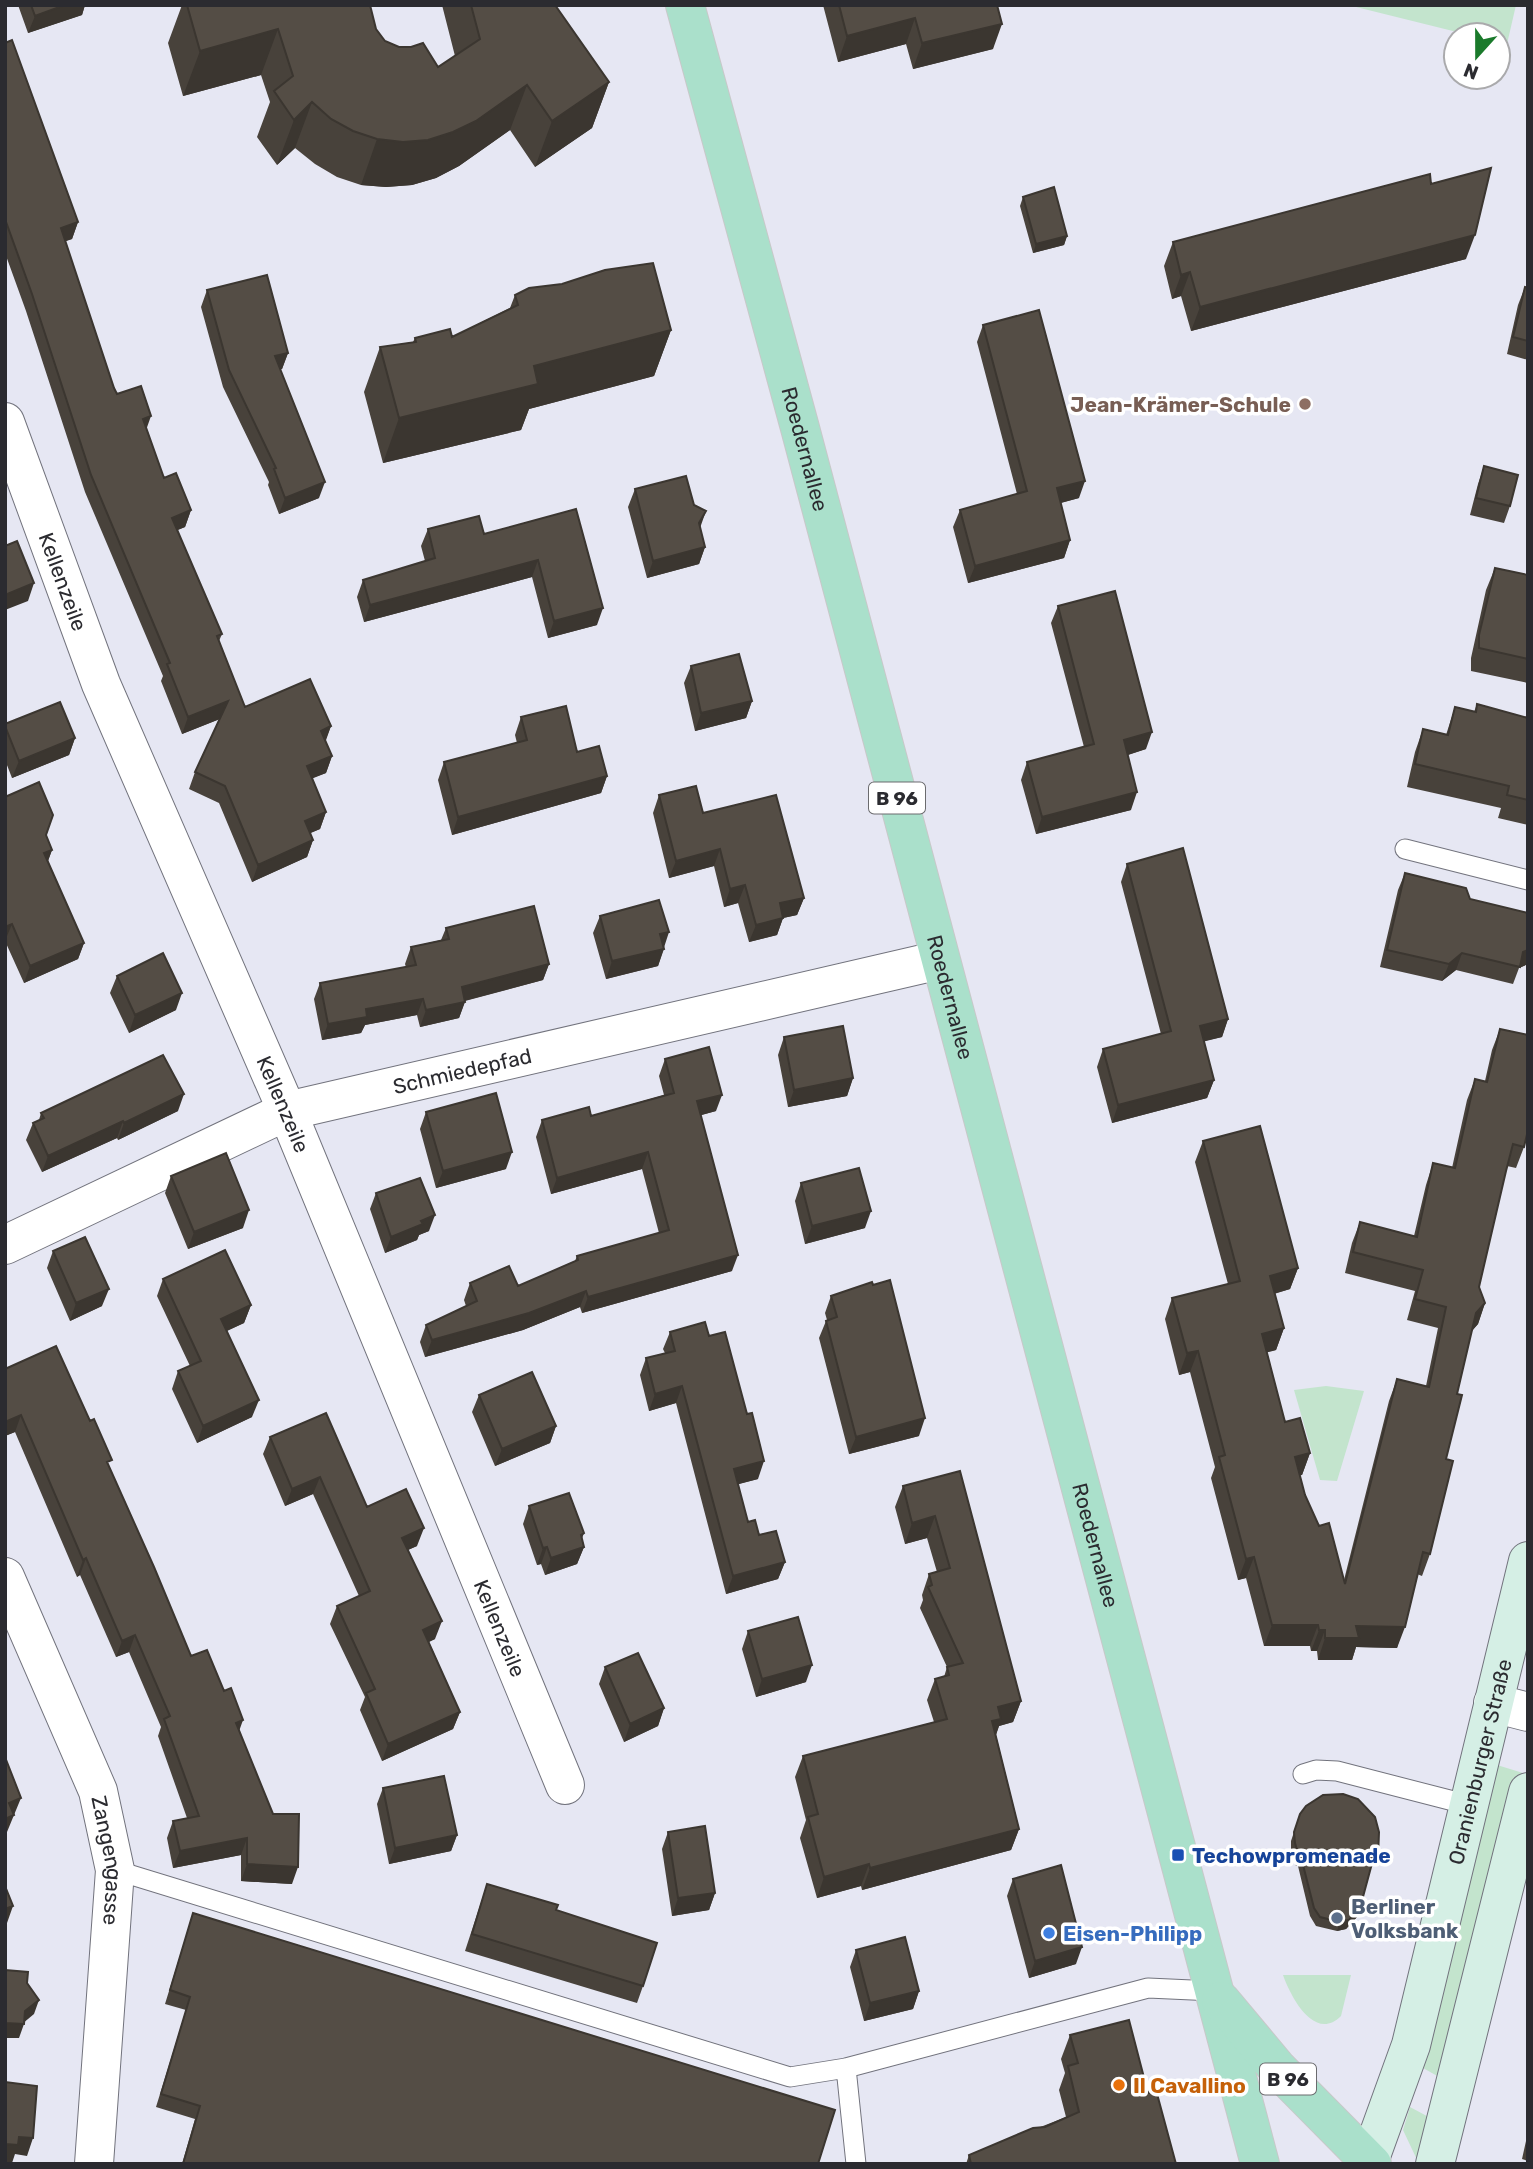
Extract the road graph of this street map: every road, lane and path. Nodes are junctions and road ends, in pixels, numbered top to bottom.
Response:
1 (685, 5) edge
2 (5, 422) edge
3 (1405, 849) dead end
4 (1528, 880) edge
5 (940, 960) junction
6 (287, 1111) junction
7 (5, 1245) edge
8 (1528, 1561) edge
9 (5, 1577) edge
10 (1511, 1708) edge
11 (1303, 1774) dead end
12 (565, 1785) dead end
13 (1528, 1792) edge
14 (1469, 1805) junction
15 (114, 1870) junction
16 (1214, 1991) junction
17 (846, 2068) junction
18 (1370, 2163) edge
19 (94, 2164) edge
20 (856, 2164) edge
21 (1260, 2164) edge
22 (1435, 2164) edge

1 - 5 main road, Roedernallee / B 96
2 - 6 street, Kellenzeile
3 - 4 lane
5 - 6 street, Schmiedepfad
5 - 16 main road, Roedernallee / B 96
6 - 7 street, Schmiedepfad
6 - 12 street, Kellenzeile
8 - 10 main road, Oranienburger Straße
9 - 15 street, Zangengasse
10 - 14 main road, Oranienburger Straße
11 - 14 lane
13 - 22 main road
14 - 18 main road, Oranienburger Straße
15 - 17 lane
15 - 19 street, Zangengasse
16 - 17 lane
16 - 18 main road, Roedernallee / B 96
16 - 21 main road, Roedernallee / B 96
17 - 20 lane

